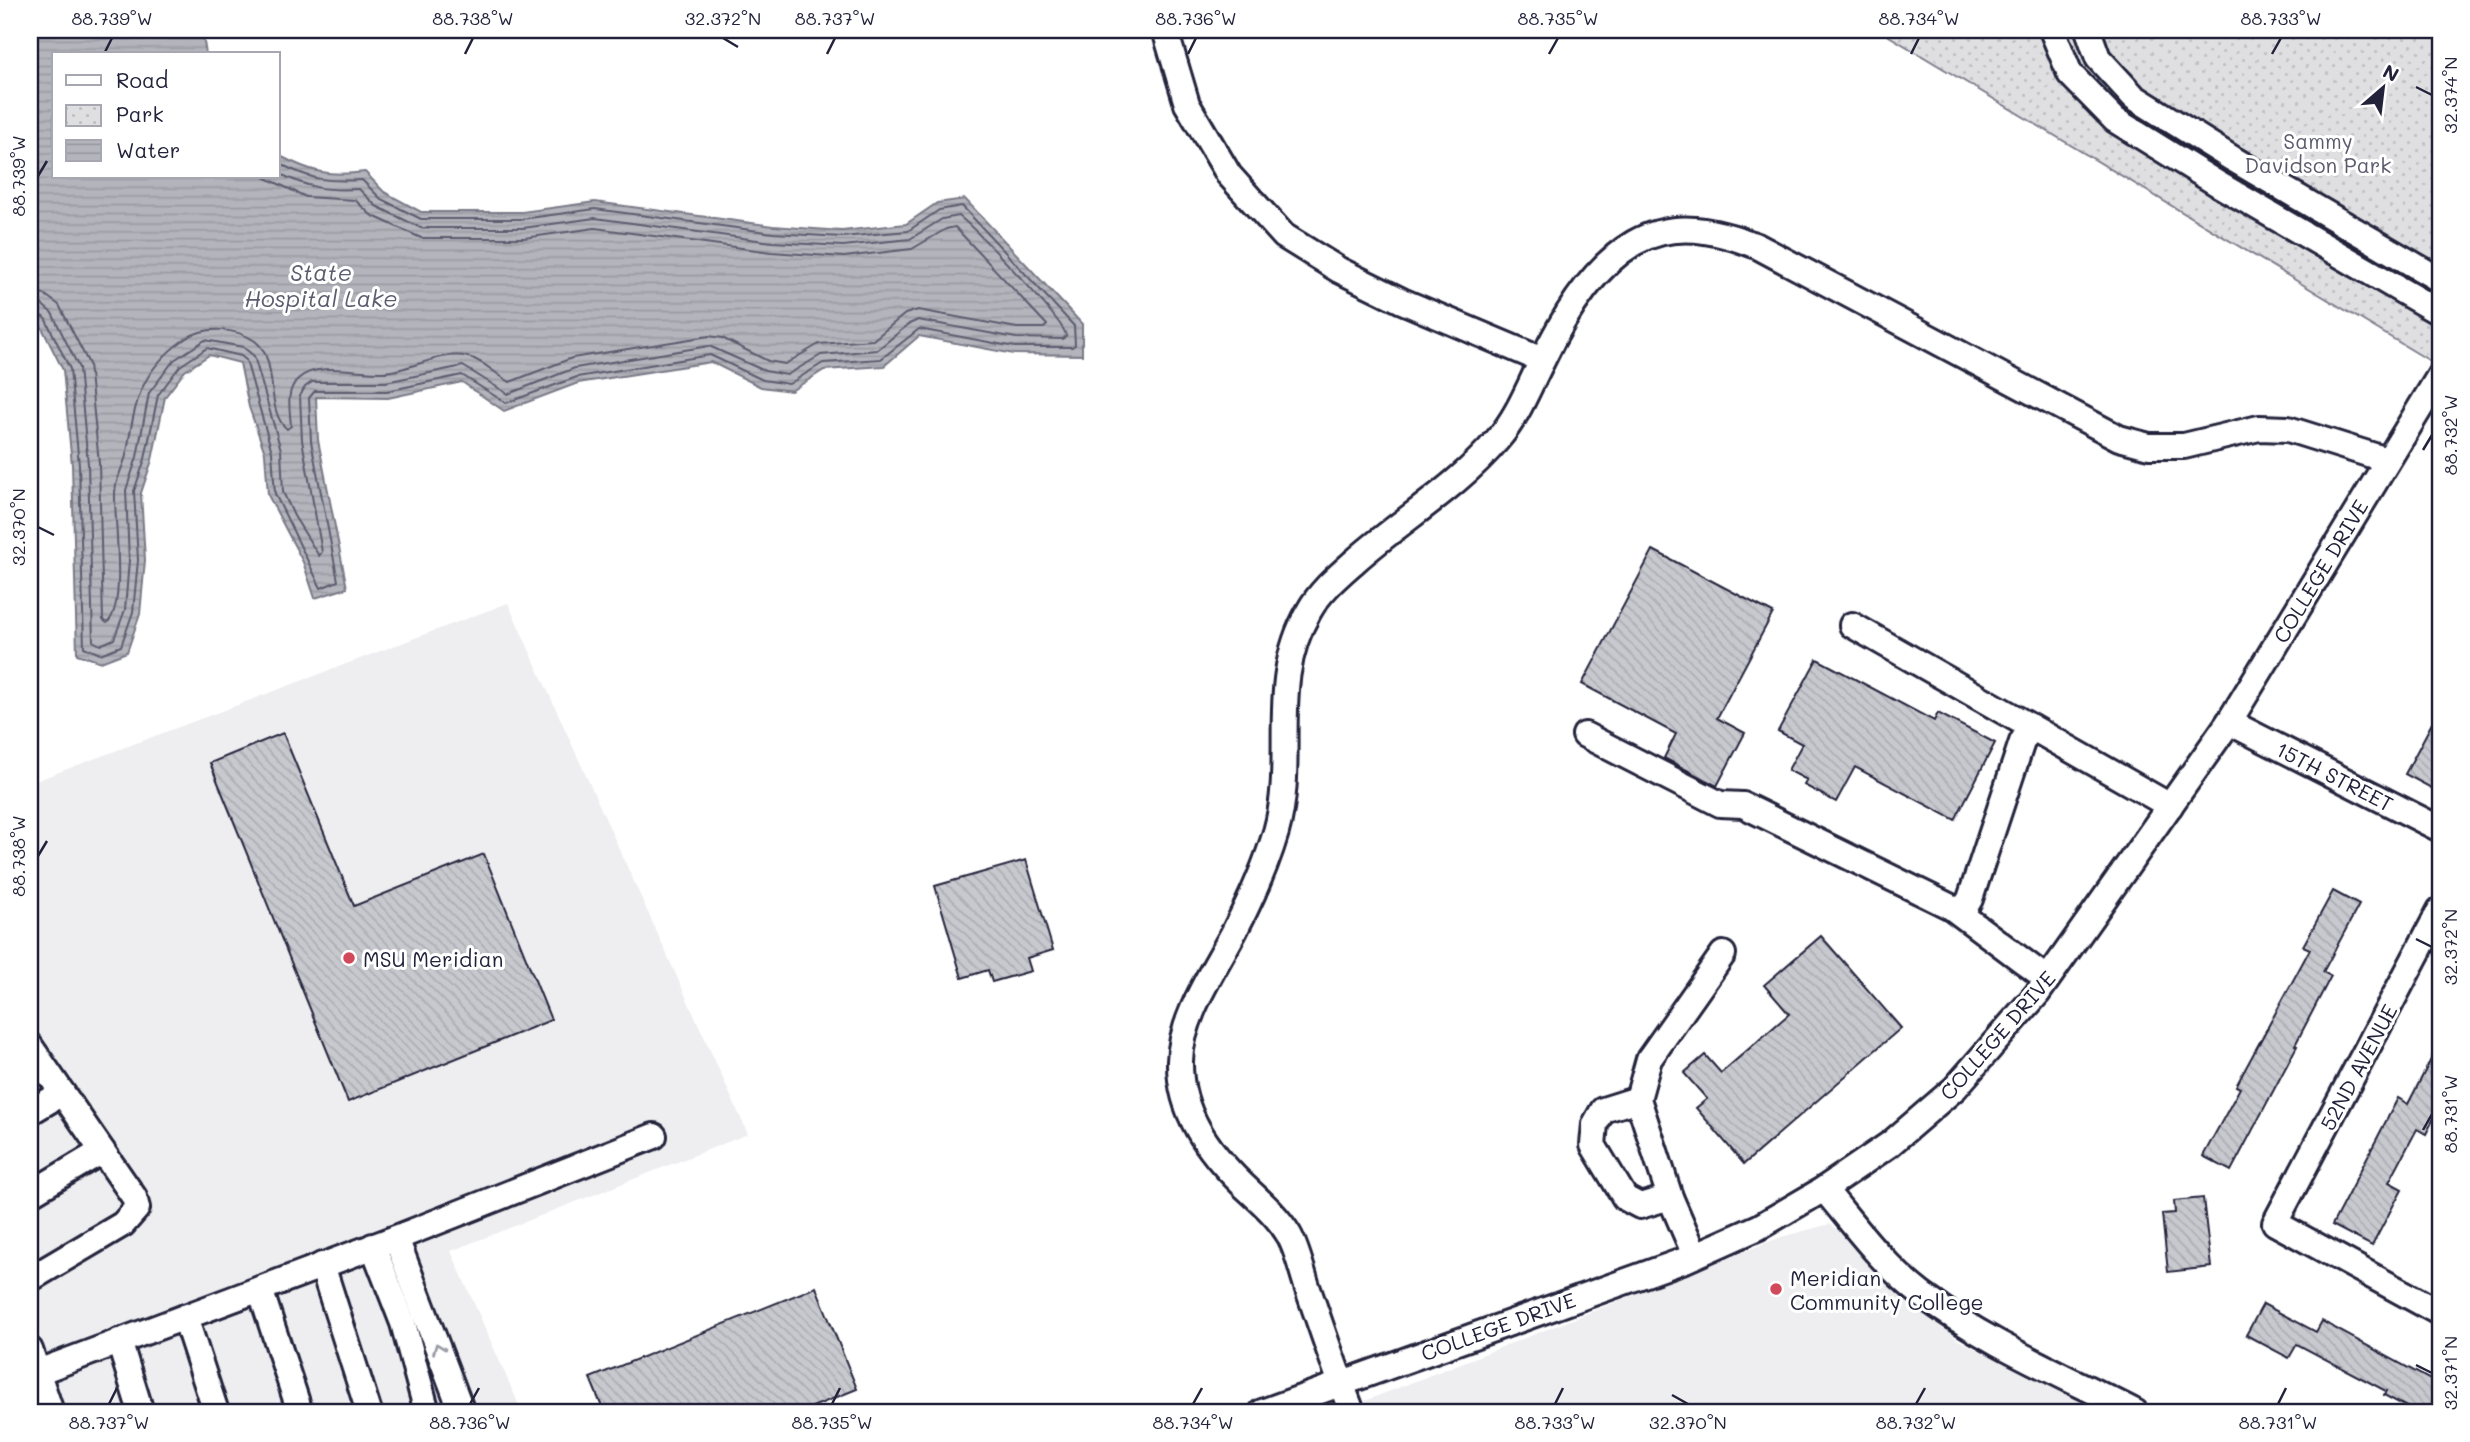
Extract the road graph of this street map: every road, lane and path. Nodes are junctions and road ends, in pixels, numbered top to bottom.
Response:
1 (1165, 30) edge
2 (2052, 30) edge
3 (2088, 30) edge
4 (2440, 280) edge
5 (2440, 313) edge
6 (1542, 360) junction
7 (2440, 375) edge
8 (2387, 460) junction
9 (1852, 625) dead end
10 (2229, 722) junction
11 (2031, 727) junction
12 (1585, 735) dead end
13 (2170, 806) junction
14 (2440, 830) edge
15 (2440, 910) edge
16 (1961, 914) junction
17 (1723, 954) dead end
18 (2047, 979) junction
19 (30, 1046) edge
20 (62, 1093) junction
21 (1638, 1099) junction
22 (30, 1112) edge
23 (654, 1136) dead end
24 (102, 1151) junction
25 (1824, 1189) junction
26 (30, 1194) edge
27 (1670, 1197) junction
28 (385, 1242) junction
29 (1695, 1255) junction
30 (322, 1265) junction
31 (30, 1279) edge
32 (260, 1289) junction
33 (2440, 1313) edge
34 (185, 1317) junction
35 (118, 1341) junction
36 (34, 1361) edge
37 (1340, 1382) junction
38 (51, 1412) edge
39 (141, 1412) edge
40 (216, 1412) edge
41 (300, 1412) edge
42 (369, 1412) edge
43 (427, 1412) edge
44 (462, 1412) edge
45 (1262, 1412) edge
46 (1352, 1412) edge
47 (2135, 1412) edge

1 - 6 street
2 - 5 street
3 - 4 street
6 - 8 street
6 - 37 street
7 - 8 street, COLLEGE DRIVE
8 - 10 street, COLLEGE DRIVE
9 - 11 street
10 - 13 street, COLLEGE DRIVE
10 - 14 street, 15TH STREET
11 - 13 street
11 - 16 street
12 - 16 street
13 - 18 street, COLLEGE DRIVE
15 - 33 street, 52ND AVENUE
16 - 18 street
17 - 21 street
18 - 25 street, COLLEGE DRIVE
19 - 20 street
20 - 22 street
20 - 24 street
21 - 27 street
21 - 27 street
23 - 28 street
24 - 26 street
24 - 31 street
25 - 29 street, COLLEGE DRIVE
25 - 47 street
27 - 29 street
28 - 30 street
28 - 43 street
44 -> 28 street
29 - 37 street, COLLEGE DRIVE
30 - 32 street
30 - 42 street
32 - 34 street
32 - 41 street
34 - 35 street
34 - 40 street
35 - 36 street
35 - 39 street
36 - 38 street
37 - 45 street, COLLEGE DRIVE
37 - 46 street

